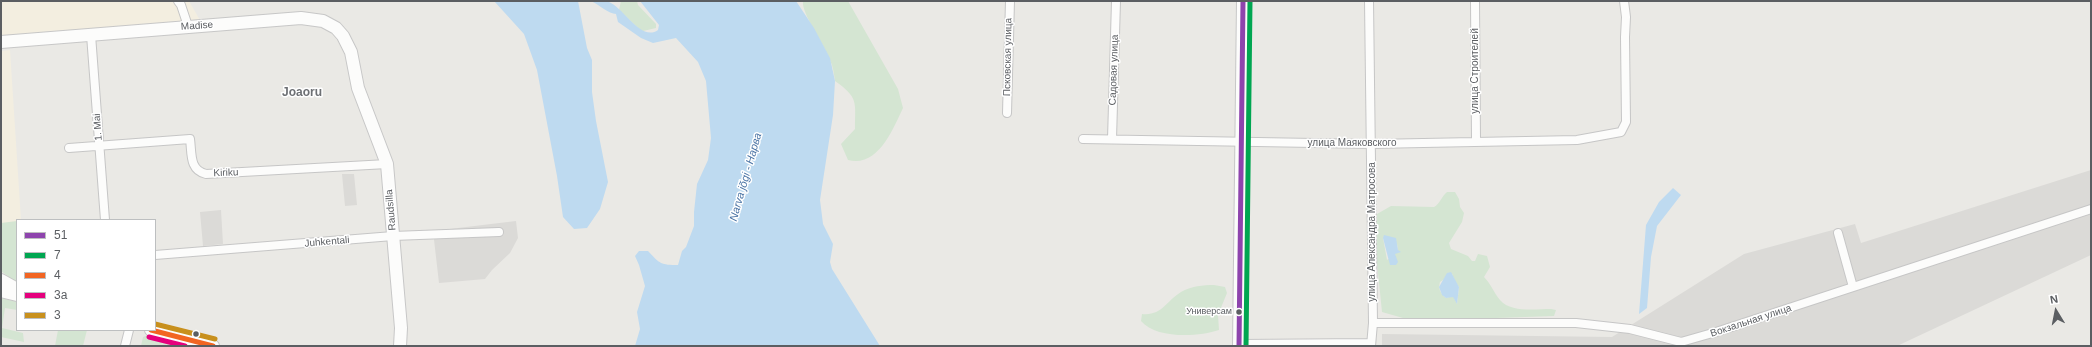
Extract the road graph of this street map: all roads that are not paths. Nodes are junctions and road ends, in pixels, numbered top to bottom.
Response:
1 (178, 1) edge
2 (1010, 1) edge
3 (1116, 1) edge
4 (1243, 1) edge
5 (1369, 1) edge
6 (1475, 1) edge
7 (1624, 1) edge
8 (188, 26) junction
9 (91, 35) junction
10 (1, 42) edge
11 (356, 79) joint
12 (1007, 113) dead end
13 (1083, 139) dead end
14 (1112, 139) junction
15 (1241, 141) junction
16 (1476, 141) junction
17 (1372, 144) junction
18 (99, 146) junction
19 (69, 148) dead end
20 (387, 164) junction
21 (2091, 209) edge
22 (105, 219) edge
23 (499, 232) dead end
24 (1838, 233) dead end
25 (393, 236) junction
26 (156, 255) edge
27 (1, 280) edge
28 (1853, 287) junction
29 (16, 288) edge
30 (1, 291) edge
31 (16, 295) edge
32 (1373, 323) junction
33 (129, 331) edge
34 (155, 331) edge
35 (1239, 345) edge
36 (1371, 345) edge
37 (125, 346) edge
38 (213, 346) edge
39 (400, 346) edge

1 - 8 street
2 - 12 street, Псковская улица
3 - 14 street, Садовая улица
4 - 15 street
5 - 17 street, улица Александра Матросова
6 - 16 street, улица Строителей
7 - 16 street, улица Маяковского
8 - 9 street, Madise
8 - 11 street, Madise
9 - 10 street, Madise
9 - 18 street, 1. Mai
11 - 20 street, Raudsilla
13 - 14 street, улица Маяковского
14 - 15 street, улица Маяковского
15 - 17 street, улица Маяковского
15 - 35 street
16 - 17 street, улица Маяковского
17 - 32 street, улица Александра Матросова
18 - 19 street, Kiriku
18 - 20 street, Kiriku
18 - 22 street, 1. Mai
20 - 25 street, Raudsilla
21 - 28 street, Вокзальная улица
23 - 25 street, Juhkentali
24 - 28 street
25 - 26 street, Juhkentali
25 - 39 street, Raudsilla
27 - 29 street
28 - 32 street, Вокзальная улица
30 - 31 street
32 - 36 street, улица Александра Матросова
33 - 37 street
34 - 38 street
35 - 36 street

